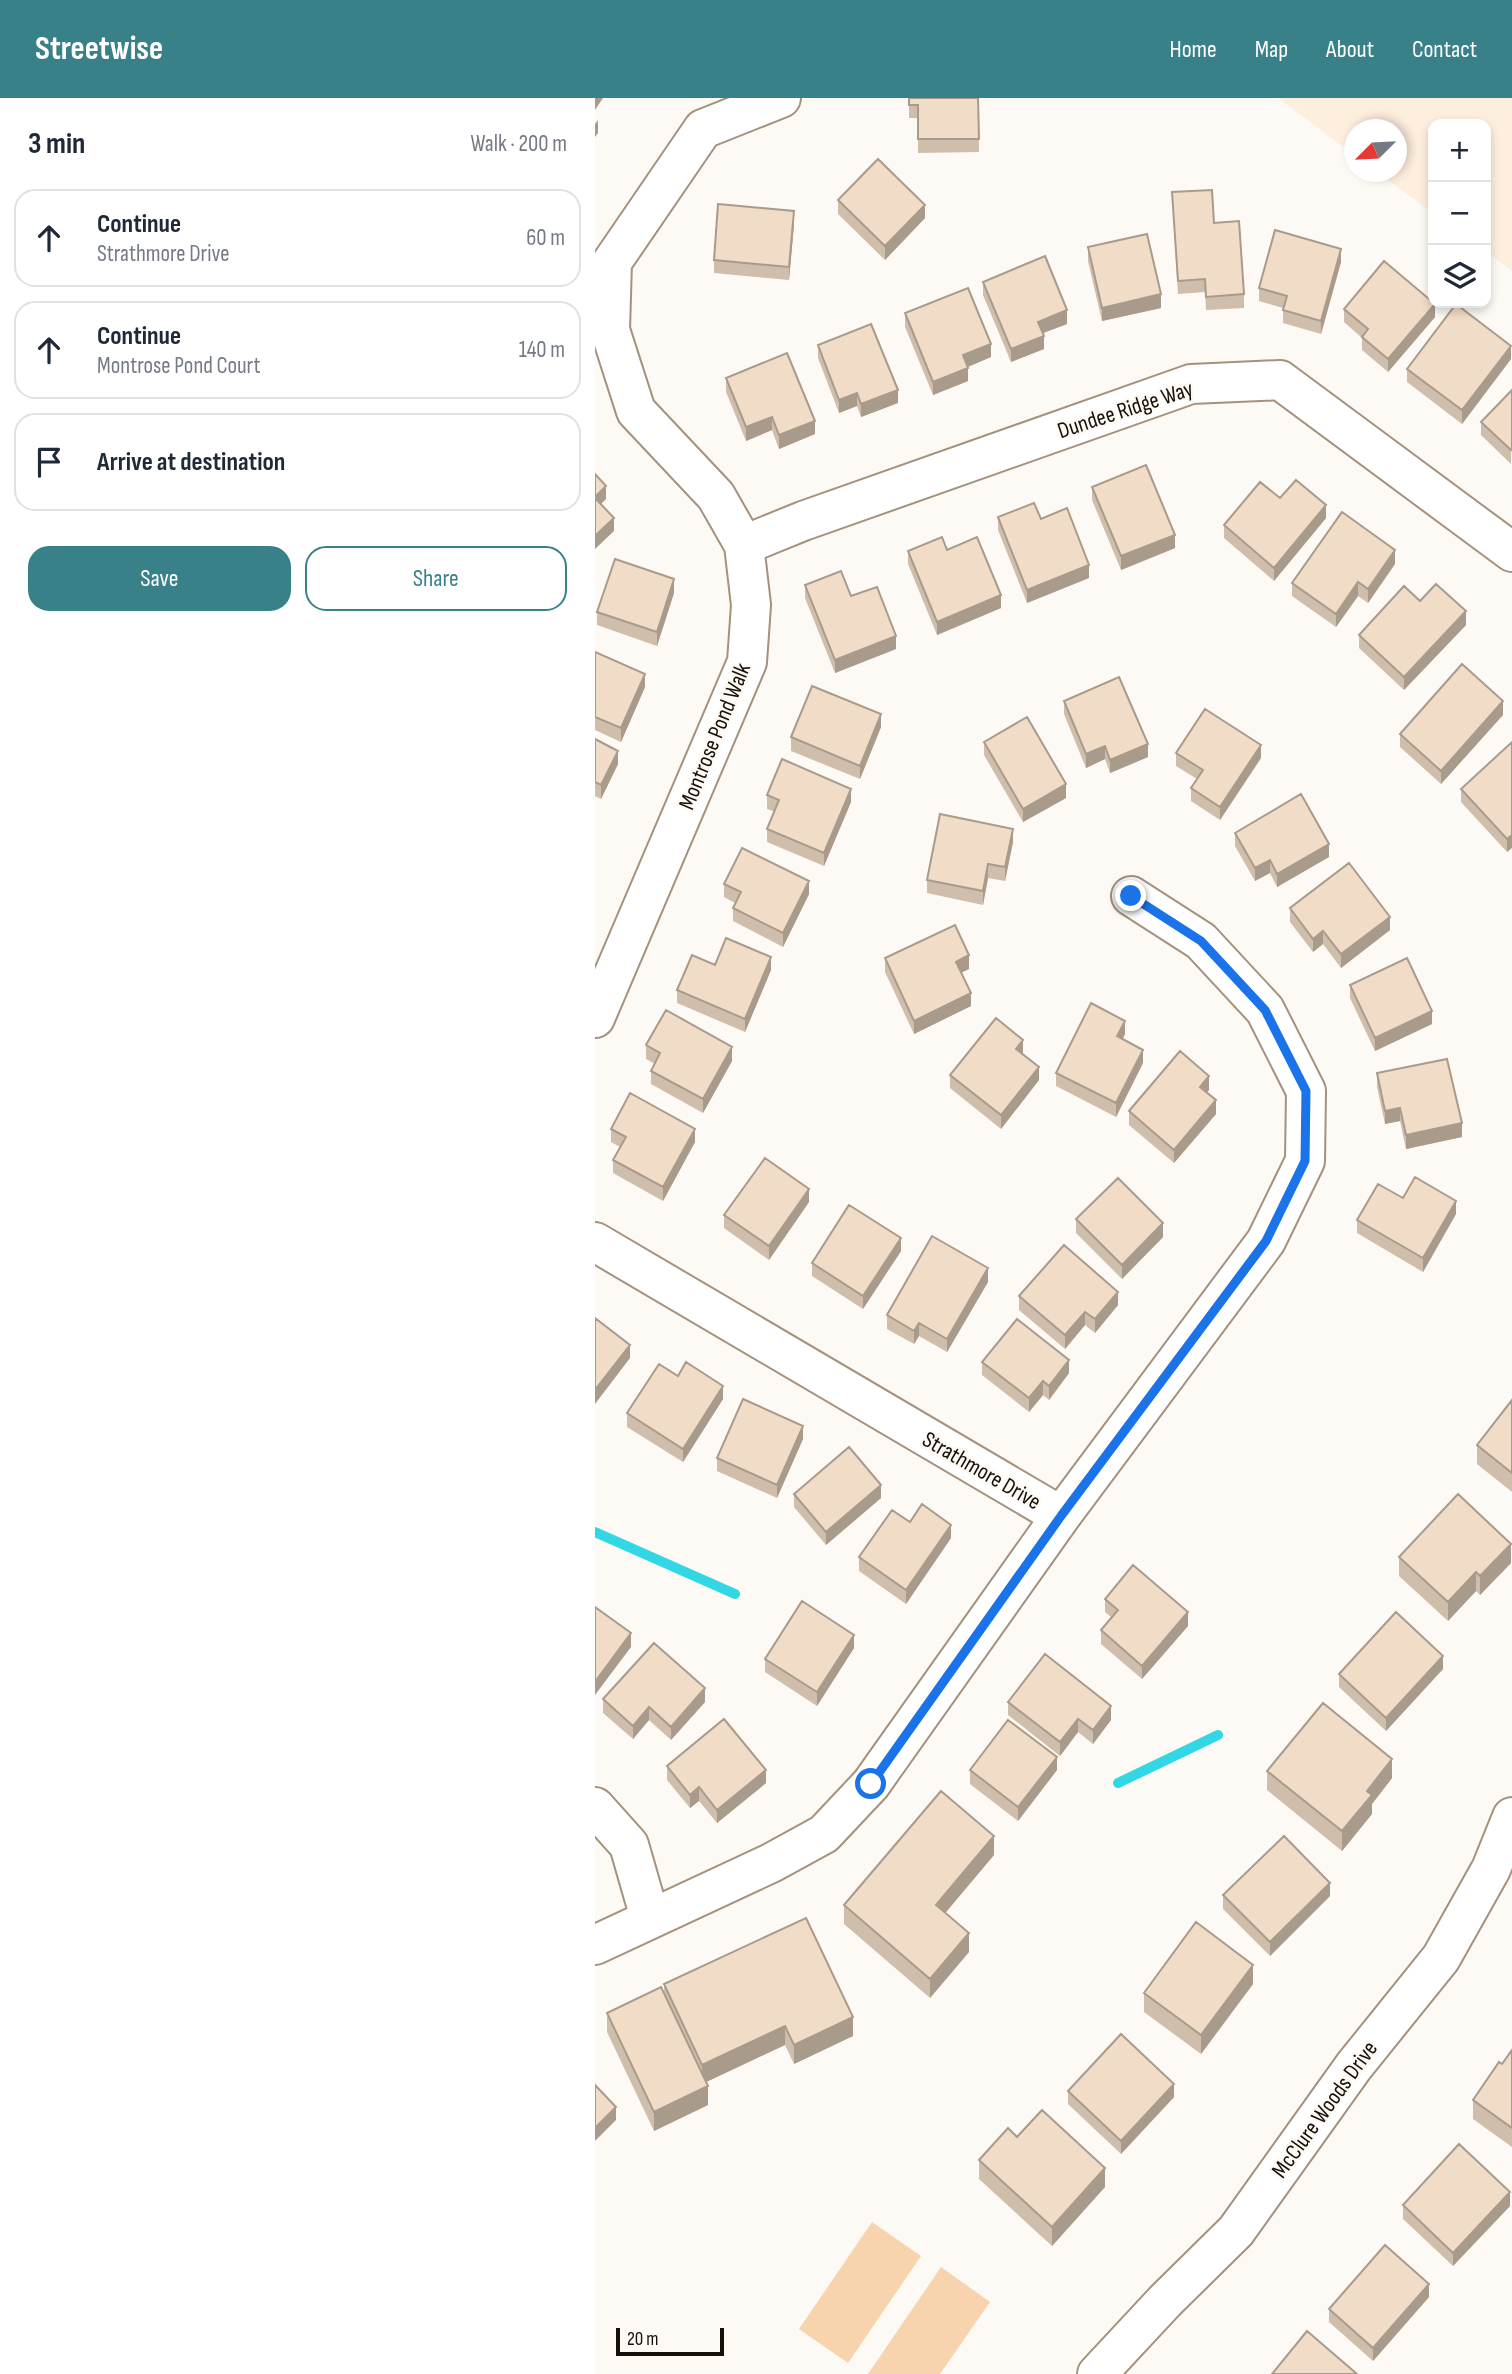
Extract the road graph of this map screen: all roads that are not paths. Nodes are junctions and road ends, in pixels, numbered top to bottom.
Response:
1 (781, 99) edge
2 (744, 545) junction
3 (1512, 552) edge
4 (1131, 896) dead end
5 (595, 1018) edge
6 (595, 1242) edge
7 (1061, 1516) junction
8 (595, 1807) edge
9 (1512, 1817) edge
10 (650, 1918) junction
11 (595, 1945) edge
12 (1097, 2374) edge

1 - 2 street, Montrose Pond Walk
2 - 3 street, Dundee Ridge Way
2 - 5 street, Montrose Pond Walk
4 - 7 street
6 - 7 street, Strathmore Drive
7 - 10 street, Strathmore Drive
8 - 10 street
9 - 12 street, McClure Woods Drive
10 - 11 street, Strathmore Drive

